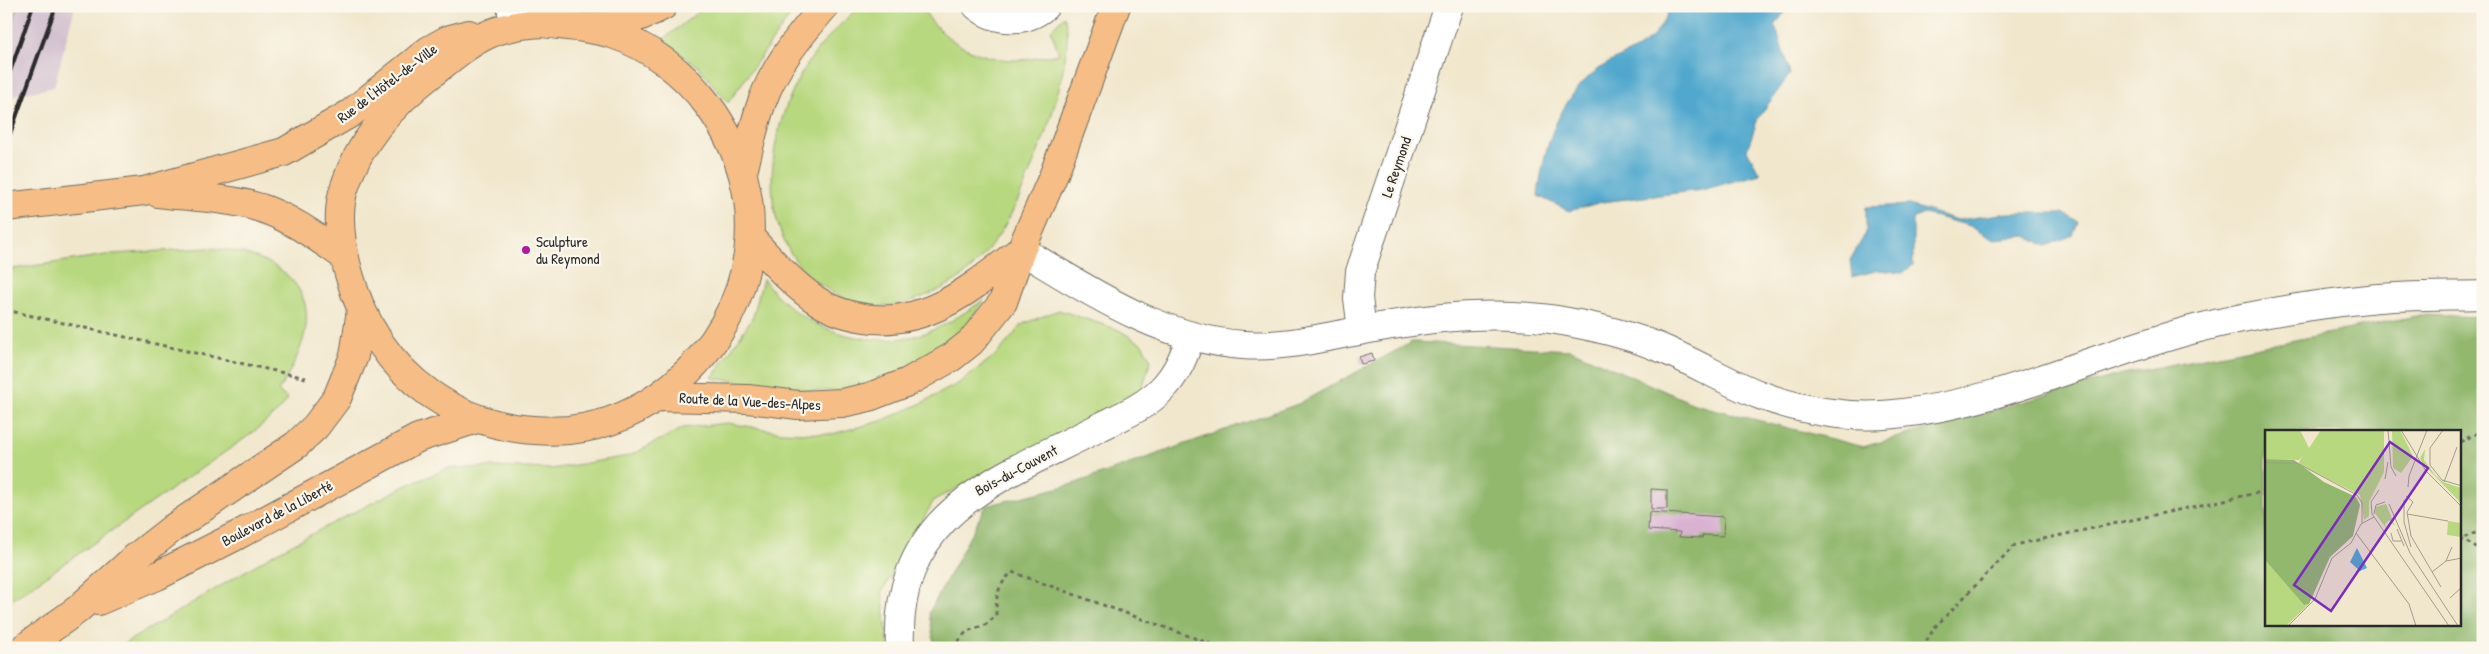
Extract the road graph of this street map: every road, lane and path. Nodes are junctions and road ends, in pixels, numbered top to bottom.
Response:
1 (663, 6) edge
2 (824, 6) edge
3 (977, 6) edge
4 (1045, 6) edge
5 (1116, 6) edge
6 (1450, 6) edge
7 (505, 21) edge
8 (580, 27) junction
9 (743, 172) junction
10 (144, 191) junction
11 (6, 207) edge
12 (750, 237) junction
13 (1020, 250) junction
14 (344, 256) junction
15 (2483, 294) edge
16 (6, 310) edge
17 (361, 310) junction
18 (1362, 330) junction
19 (1191, 336) junction
20 (306, 378) dead end
21 (658, 397) junction
22 (477, 419) junction
23 (2483, 430) edge
24 (2462, 441) edge
25 (2265, 491) edge
26 (2483, 530) edge
27 (2462, 538) edge
28 (2462, 540) edge
29 (2483, 550) edge
30 (77, 610) junction
31 (24, 648) edge
32 (900, 648) edge
33 (952, 648) edge
34 (1222, 648) edge
35 (1922, 648) edge

1 - 8 main road
2 - 9 main road
3 - 4 street
5 - 13 main road
6 - 18 street, Le Reymond
7 - 8 main road, Rue de l'Hôtel-de-Ville
7 - 10 main road, Rue de l'Hôtel-de-Ville
7 - 14 main road
8 - 9 main road
9 - 12 main road
10 - 11 main road, Rue de l'Hôtel-de-Ville
10 - 14 main road, Rue de l'Hôtel-de-Ville
12 - 13 main road
12 - 21 main road
13 - 19 street
13 - 21 main road, Route de la Vue-des-Alpes
14 - 17 main road
15 - 18 street
16 - 20 path
17 - 22 main road
17 - 30 main road, Boulevard de la Liberté
18 - 19 street
19 - 32 street, Bois-du-Couvent
21 - 22 main road
22 - 30 main road, Boulevard de la Liberté
23 - 24 path
25 - 35 path
26 - 27 path
28 - 29 path
30 - 31 main road, Boulevard de la Liberté
33 - 34 path

